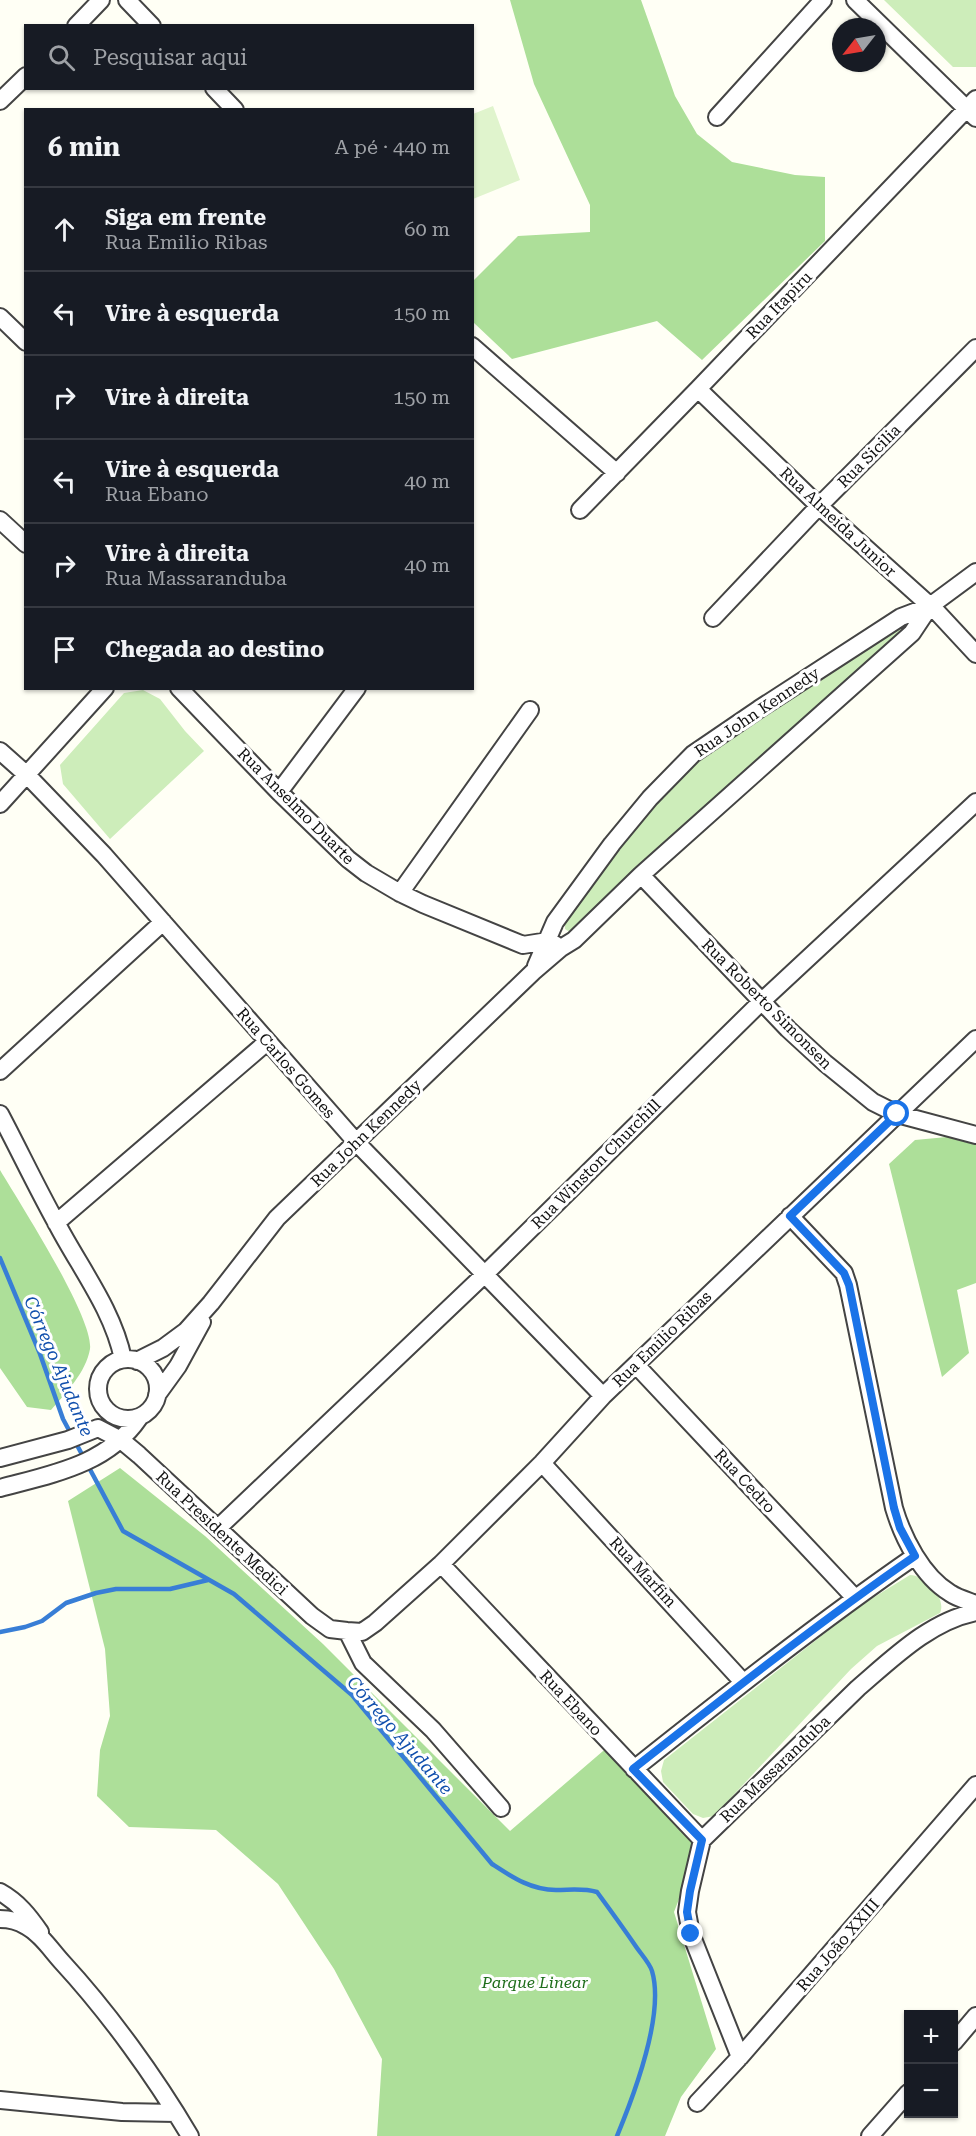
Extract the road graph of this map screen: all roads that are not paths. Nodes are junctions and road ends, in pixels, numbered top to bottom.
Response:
1 (101, 0) edge
2 (126, 0) edge
3 (823, 0) edge
4 (855, 0) edge
5 (78, 24) edge
6 (150, 24) edge
7 (24, 77) edge
8 (216, 90) edge
9 (0, 101) edge
10 (233, 108) edge
11 (973, 108) edge
12 (717, 117) dead end
13 (0, 317) edge
14 (24, 340) edge
15 (474, 348) edge
16 (976, 348) edge
17 (698, 389) junction
18 (617, 472) junction
19 (819, 506) junction
20 (580, 510) dead end
21 (0, 520) edge
22 (24, 542) edge
23 (976, 573) edge
24 (930, 606) junction
25 (713, 618) dead end
26 (976, 654) edge
27 (103, 690) edge
28 (181, 690) edge
29 (356, 690) edge
30 (530, 710) dead end
31 (0, 751) edge
32 (27, 775) junction
33 (279, 792) junction
34 (976, 802) edge
35 (0, 804) edge
36 (641, 875) junction
37 (400, 893) junction
38 (163, 922) junction
39 (554, 944) junction
40 (761, 1002) junction
41 (976, 1039) edge
42 (267, 1042) junction
43 (0, 1071) edge
44 (0, 1114) edge
45 (897, 1114) junction
46 (976, 1135) edge
47 (357, 1143) junction
48 (790, 1216) junction
49 (56, 1223) junction
50 (485, 1274) junction
51 (211, 1304) junction
52 (130, 1360) junction
53 (636, 1365) junction
54 (157, 1395) junction
55 (603, 1396) junction
56 (100, 1402) junction
57 (139, 1418) junction
58 (121, 1440) junction
59 (97, 1442) junction
60 (34, 1450) junction
61 (0, 1458) edge
62 (542, 1463) junction
63 (75, 1466) junction
64 (0, 1488) edge
65 (218, 1528) junction
66 (915, 1556) junction
67 (441, 1564) junction
68 (855, 1598) junction
69 (976, 1604) edge
70 (976, 1612) edge
71 (347, 1631) junction
72 (743, 1682) junction
73 (633, 1769) junction
74 (974, 1793) edge
75 (501, 1808) dead end
76 (702, 1840) junction
77 (0, 1892) edge
78 (0, 1919) edge
79 (56, 1955) junction
80 (976, 2016) edge
81 (958, 2037) edge
82 (740, 2057) junction
83 (904, 2099) edge
84 (0, 2100) edge
85 (697, 2103) dead end
86 (176, 2113) junction
87 (190, 2136) edge
88 (870, 2136) edge

1 - 5 street
2 - 6 street
3 - 12 street
4 - 11 street
7 - 9 street
8 - 10 street
11 - 17 street, Rua Itapiru
13 - 14 street
15 - 18 street
16 - 19 street, Rua Sicilia
17 - 18 street, Rua Itapiru
17 - 19 street, Rua Almeida Junior
18 - 20 street, Rua Itapiru
19 - 24 street, Rua Almeida Junior
19 - 25 street, Rua Sicilia
21 - 22 street
23 - 24 street, Rua John Kennedy
24 - 26 street, Rua Almeida Junior
24 - 36 street, Rua John Kennedy
24 - 39 street, Rua John Kennedy
27 - 32 street
28 - 33 street, Rua Anselmo Duarte
29 - 33 street
30 - 37 street
31 - 32 street, Rua Carlos Gomes
32 - 35 street
32 - 38 street, Rua Carlos Gomes
33 - 37 street, Rua Anselmo Duarte
34 - 40 street, Rua Winston Churchill
36 - 39 street, Rua John Kennedy
36 - 40 street, Rua Roberto Simonsen
37 - 39 street, Rua Anselmo Duarte
38 - 42 street, Rua Carlos Gomes
38 - 43 street
39 - 47 street, Rua John Kennedy
40 - 45 street, Rua Roberto Simonsen
40 - 50 street, Rua Winston Churchill
41 - 45 street, Rua Emilio Ribas
42 - 47 street, Rua Carlos Gomes
42 - 49 street
44 - 49 street
45 - 46 street, Rua Roberto Simonsen
45 - 48 street, Rua Emilio Ribas
47 - 50 street, Rua Carlos Gomes
47 - 51 street, Rua John Kennedy
48 - 53 street, Rua Emilio Ribas
48 - 66 street
49 - 52 street
50 - 55 street, Rua Carlos Gomes
50 - 65 street, Rua Winston Churchill
51 - 52 street, Rua John Kennedy
51 - 54 street, Rua John Kennedy
52 - 54 street
52 - 56 street
53 - 55 street, Rua Emilio Ribas
53 - 68 street, Rua Cedro
54 - 57 street
55 - 62 street, Rua Emilio Ribas
56 - 57 street
56 - 59 street
57 - 58 street
58 - 59 street, Rua Presidente Medici
58 - 59 street
58 - 65 street, Rua Presidente Medici
59 - 60 street
59 - 63 street
60 - 61 street
60 - 63 street
62 - 67 street, Rua Emilio Ribas
62 - 72 street, Rua Marfim
63 - 64 street
65 - 71 street, Rua Presidente Medici
66 - 68 street
66 - 69 street
67 - 71 street, Rua Emilio Ribas
67 - 73 street, Rua Ebano
68 - 72 street
70 - 76 street, Rua Massaranduba
71 - 75 street
72 - 73 street
73 - 76 street, Rua Ebano
74 - 82 street, Rua João XXIII
76 - 82 street
77 - 79 street
78 - 79 street
79 - 86 street
80 - 81 street
82 - 85 street, Rua João XXIII
83 - 88 street
84 - 86 street
86 - 87 street

